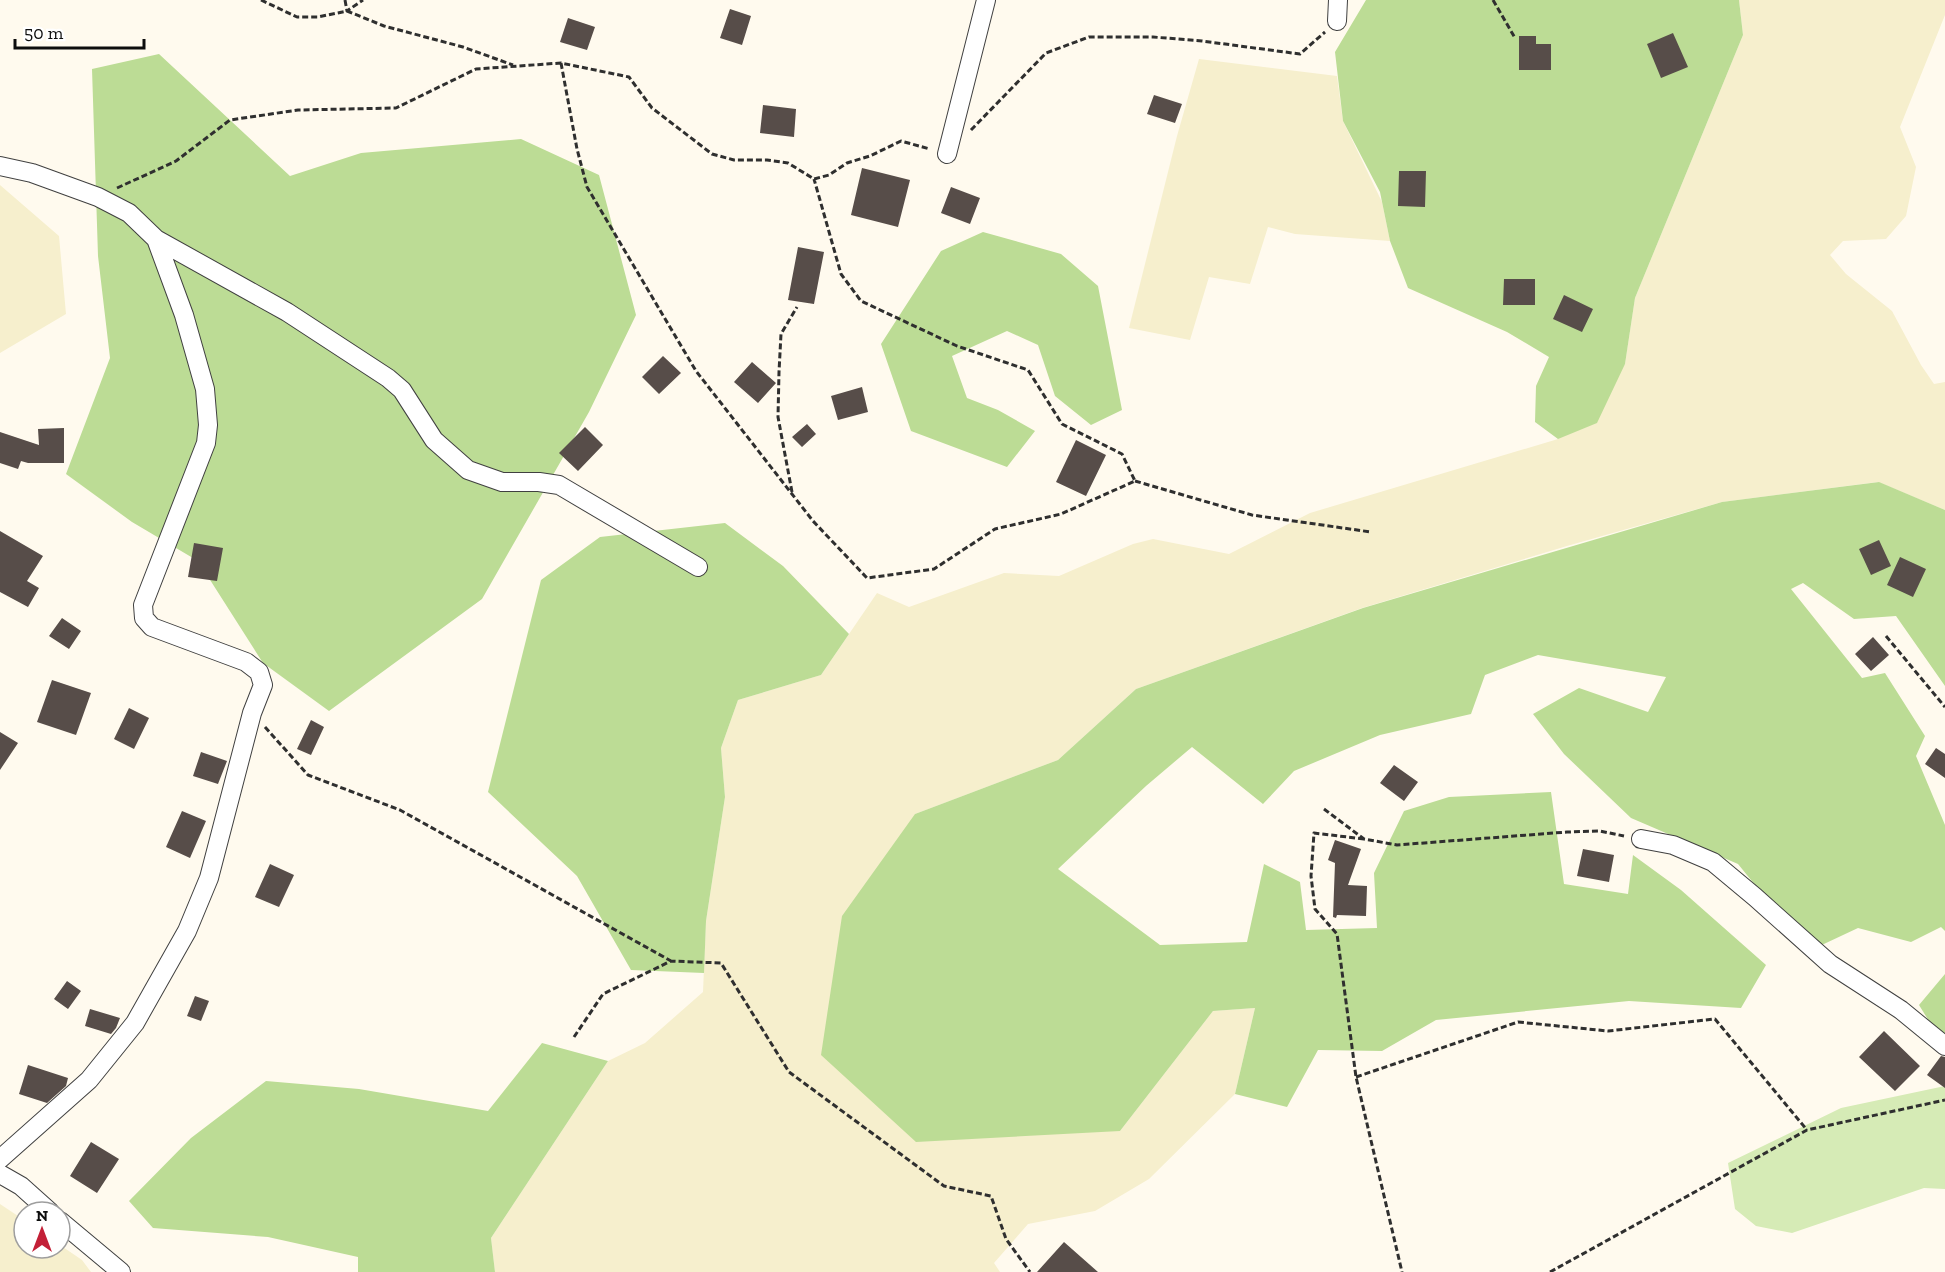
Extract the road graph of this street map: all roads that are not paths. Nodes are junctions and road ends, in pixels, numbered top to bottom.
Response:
1 (986, 0) edge
2 (1338, 0) edge
3 (1337, 21) road end
4 (947, 154) road end
5 (0, 166) edge
6 (156, 239) junction
7 (698, 567) dead end
8 (1641, 839) road end
9 (1945, 1046) edge
10 (0, 1160) edge
11 (0, 1174) edge
12 (37, 1200) edge
13 (72, 1231) edge
14 (121, 1272) edge

1 - 4 street
2 - 3 street
5 - 6 street
6 - 7 street
6 - 10 street
8 - 9 street
11 - 12 street
13 - 14 street

